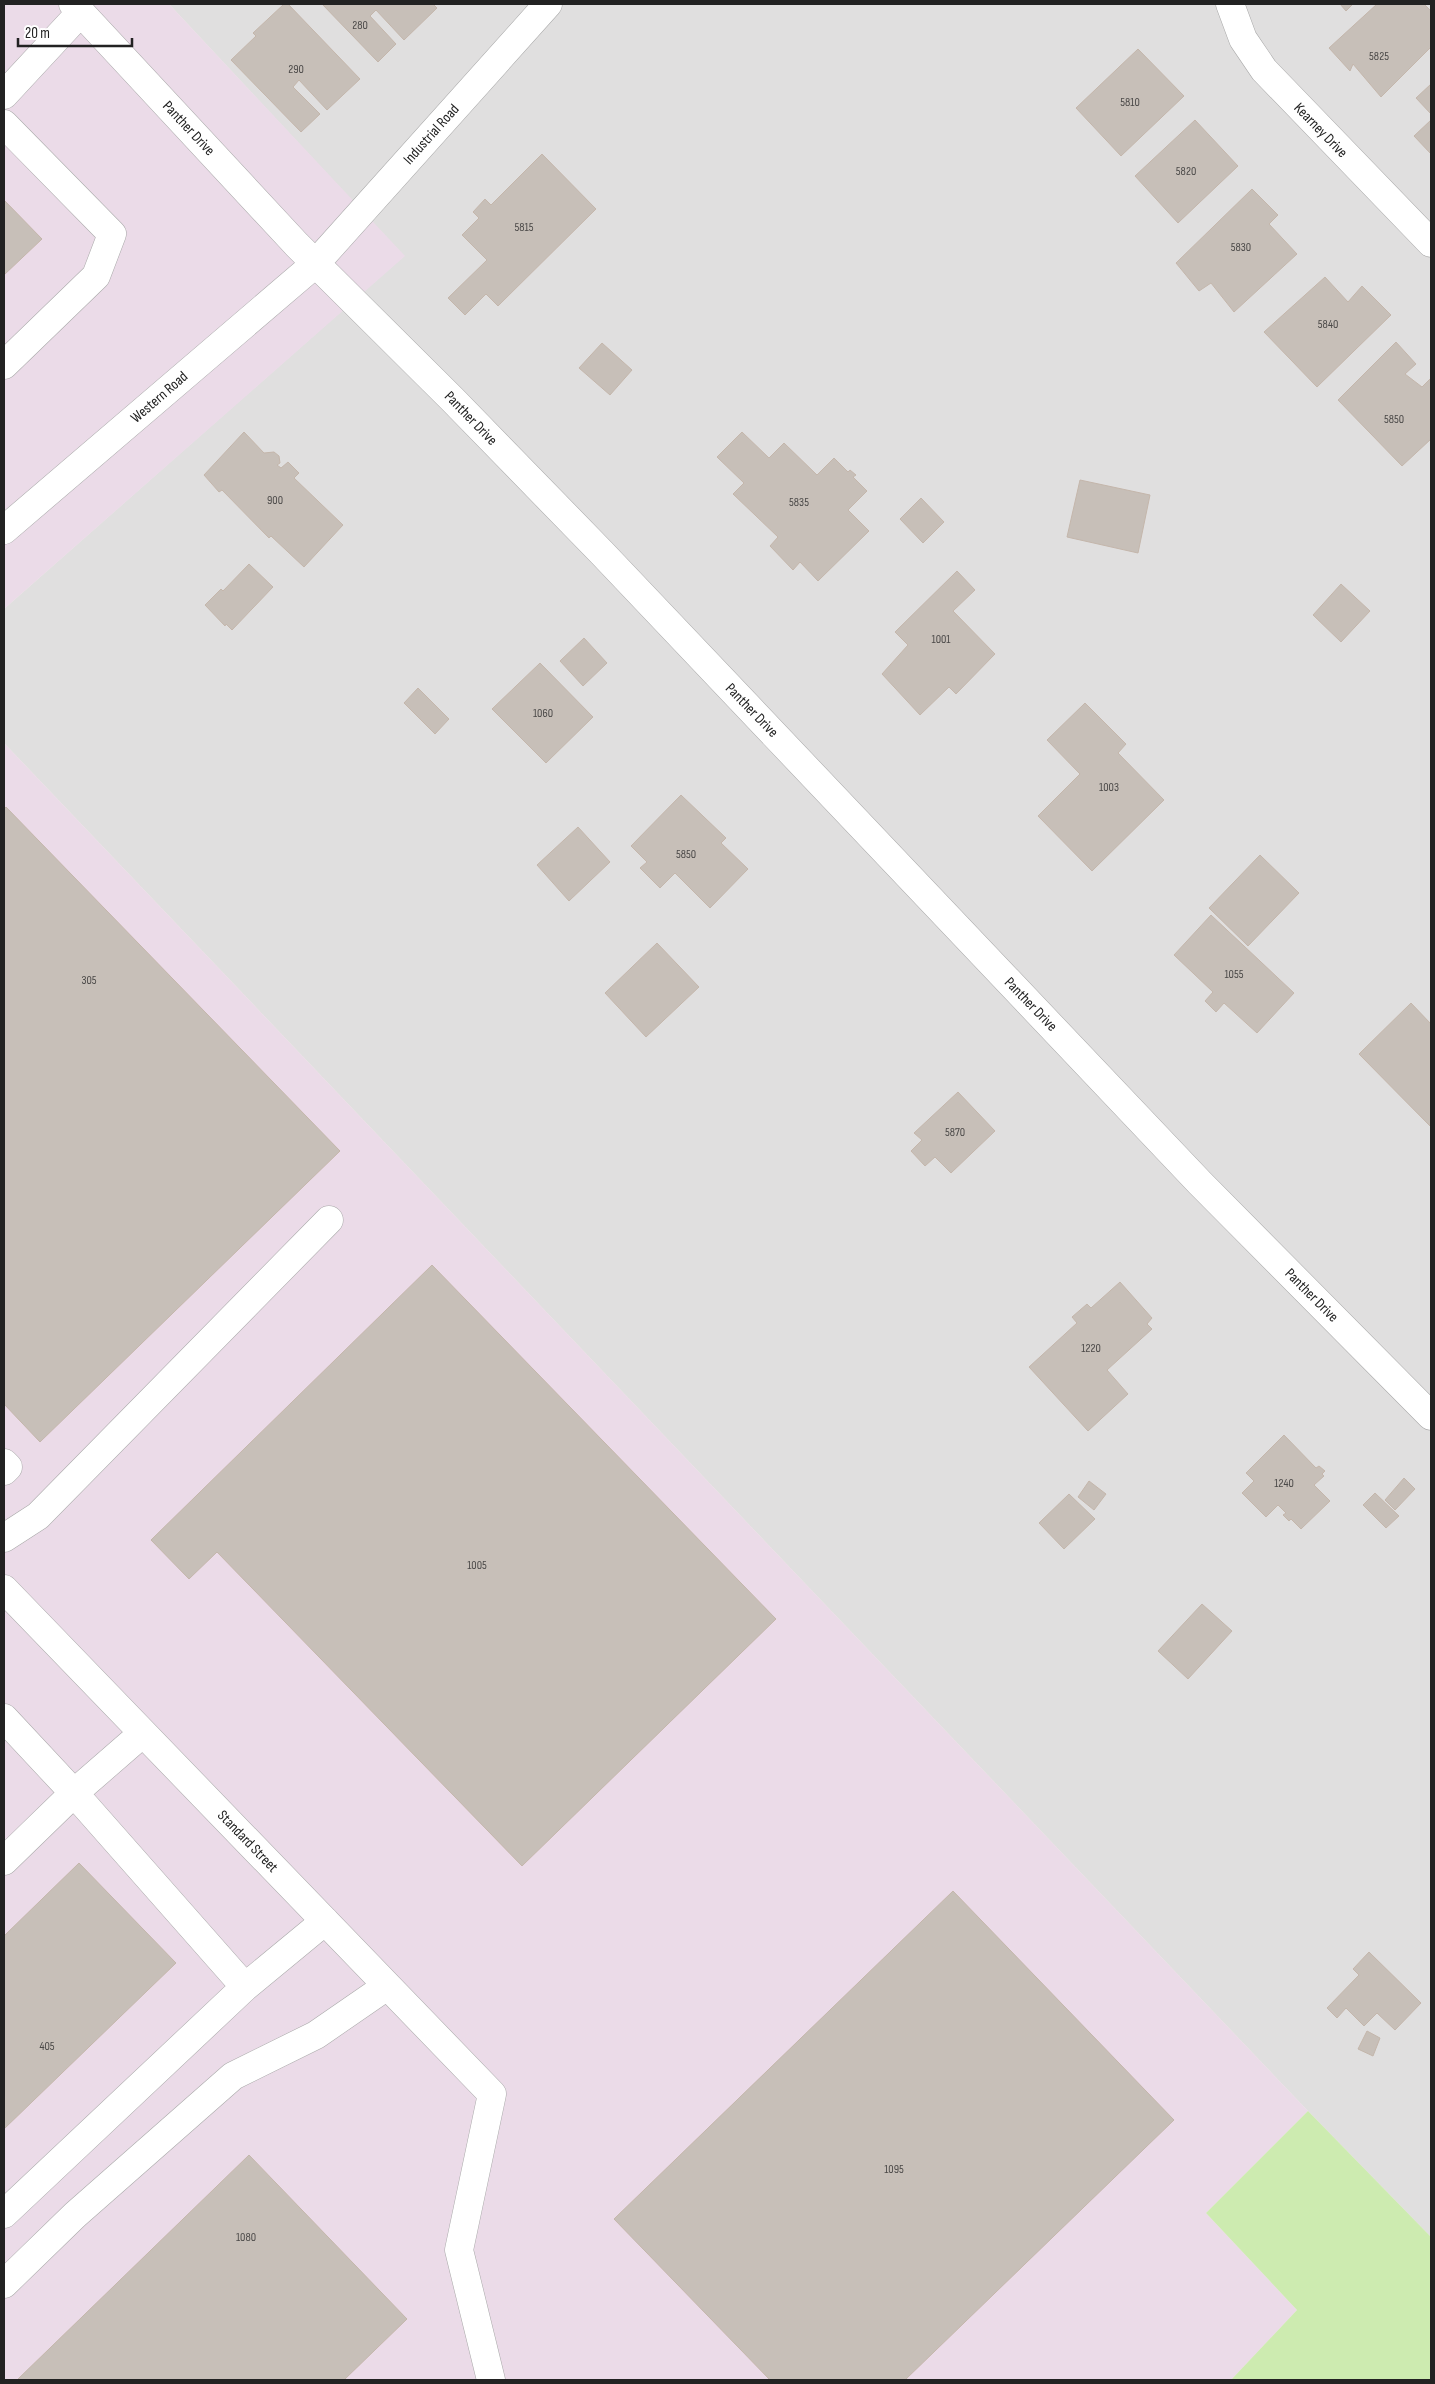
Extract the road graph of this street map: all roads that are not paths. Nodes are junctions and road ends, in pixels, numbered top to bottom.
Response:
1 (548, 4) edge
2 (1230, 4) edge
3 (77, 8) edge
4 (4, 95) edge
5 (4, 124) edge
6 (1431, 243) edge
7 (315, 264) junction
8 (4, 366) edge
9 (4, 530) edge
10 (329, 1220) dead end
11 (1431, 1416) edge
12 (4, 1463) edge
13 (4, 1471) edge
14 (4, 1538) edge
15 (4, 1589) edge
16 (4, 1718) edge
17 (143, 1733) junction
18 (74, 1793) junction
19 (4, 1861) edge
20 (325, 1921) junction
21 (388, 1986) junction
22 (245, 1987) junction
23 (4, 2214) edge
24 (4, 2284) edge
25 (491, 2380) edge

1 - 7 street, Industrial Road
2 - 6 street, Kearney Drive
3 - 4 street
3 - 7 street, Panther Drive
5 - 8 street
7 - 9 street, Western Road
7 - 11 street, Panther Drive
10 - 14 street
12 - 13 street
15 - 17 street, Standard Street
16 - 18 street
17 - 18 street
17 - 20 street, Standard Street
18 - 19 street
18 - 22 street
20 - 21 street, Standard Street
20 - 22 street
21 - 24 street
21 - 25 street, Standard Street
22 - 23 street

